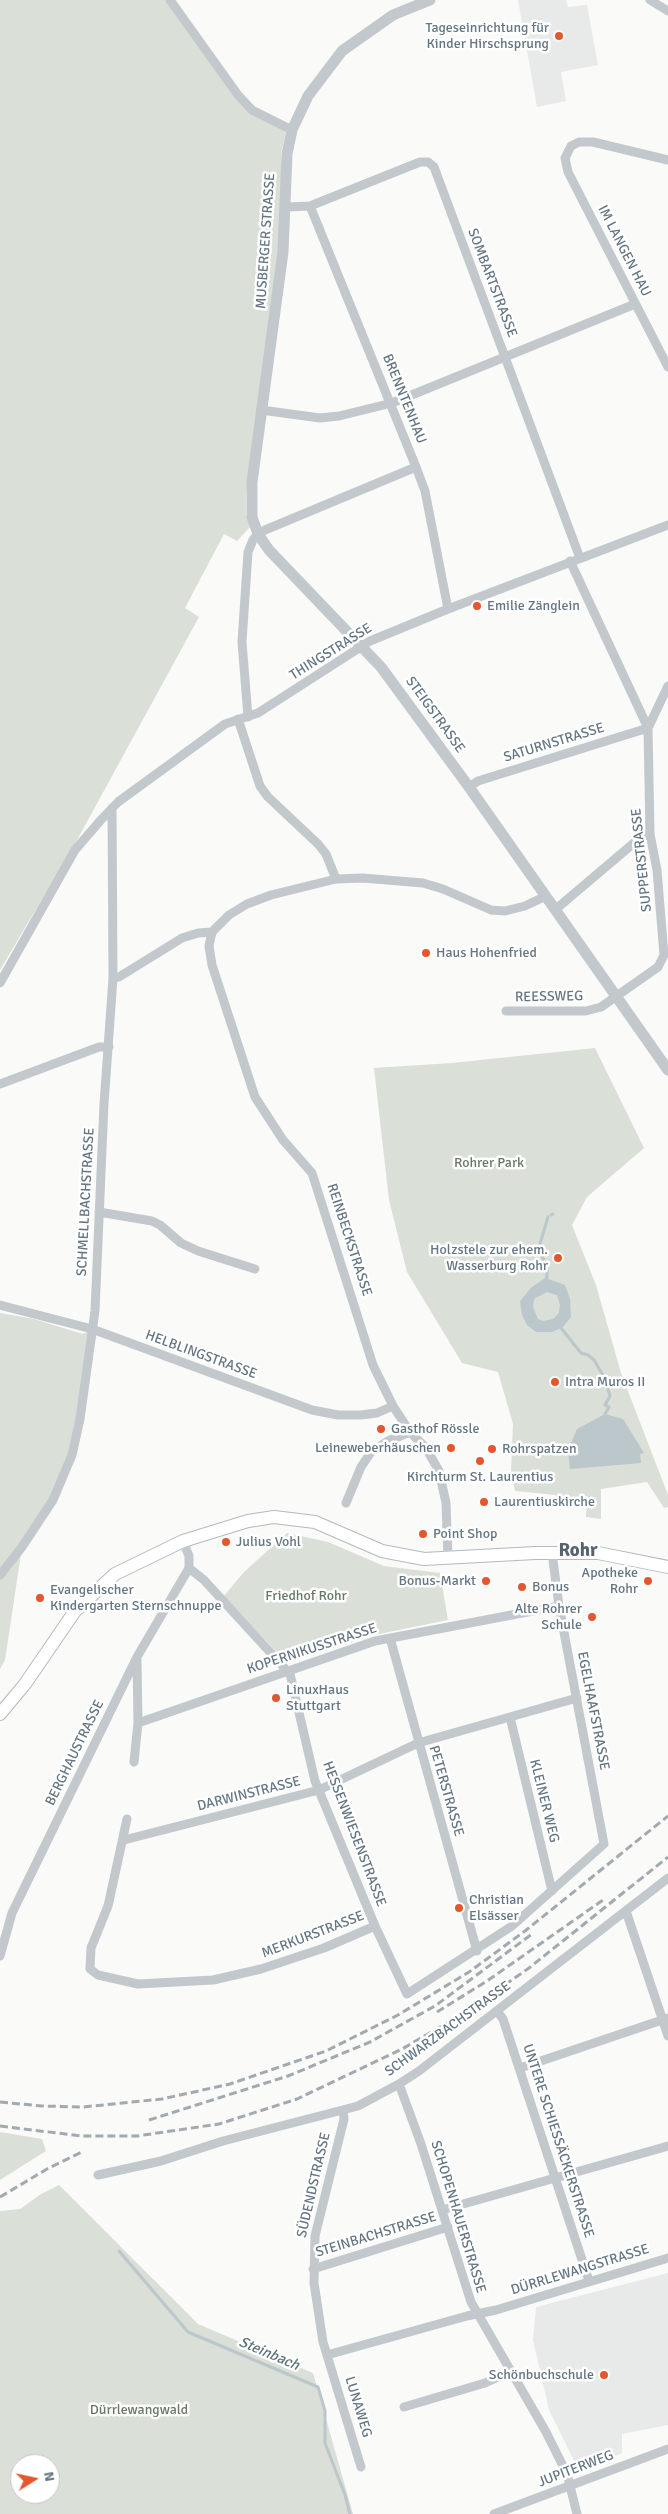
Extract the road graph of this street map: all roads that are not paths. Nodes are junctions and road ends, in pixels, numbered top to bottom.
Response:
1 (170, 0) edge
2 (430, 0) edge
3 (650, 0) edge
4 (668, 11) edge
5 (292, 130) junction
6 (668, 160) edge
7 (310, 206) junction
8 (286, 207) junction
9 (636, 304) junction
10 (505, 359) junction
11 (668, 367) edge
12 (392, 404) junction
13 (261, 410) junction
14 (416, 467) junction
15 (668, 524) edge
16 (258, 534) junction
17 (580, 558) junction
18 (570, 562) junction
19 (448, 609) junction
20 (363, 646) junction
21 (668, 686) edge
22 (664, 703) edge
23 (248, 716) junction
24 (238, 720) junction
25 (648, 728) junction
26 (469, 787) junction
27 (112, 808) junction
28 (650, 834) junction
29 (336, 879) junction
30 (546, 896) junction
31 (556, 909) junction
32 (212, 932) junction
33 (113, 978) junction
34 (0, 983) edge
35 (618, 996) junction
36 (506, 1011) dead end
37 (109, 1047) junction
38 (668, 1070) edge
39 (0, 1084) edge
40 (99, 1212) junction
41 (255, 1269) dead end
42 (0, 1305) edge
43 (92, 1329) junction
44 (393, 1406) junction
45 (410, 1432) junction
46 (346, 1503) dead end
47 (183, 1541) junction
48 (552, 1553) junction
49 (448, 1559) junction
50 (668, 1567) edge
51 (189, 1568) junction
52 (0, 1575) edge
53 (559, 1606) junction
54 (390, 1638) junction
55 (137, 1657) junction
56 (288, 1670) junction
57 (576, 1698) junction
58 (0, 1714) edge
59 (510, 1718) junction
60 (138, 1723) junction
61 (418, 1743) junction
62 (134, 1762) dead end
63 (319, 1790) junction
64 (128, 1820) dead end
65 (124, 1840) junction
66 (668, 1878) edge
67 (552, 1891) junction
68 (626, 1911) junction
69 (375, 1926) junction
70 (477, 1950) junction
71 (0, 1956) edge
72 (497, 2011) junction
73 (666, 2019) edge
74 (668, 2036) edge
75 (520, 2068) junction
76 (399, 2084) junction
77 (343, 2110) junction
78 (668, 2146) edge
79 (98, 2176) dead end
80 (556, 2178) junction
81 (442, 2210) junction
82 (448, 2227) junction
83 (668, 2258) edge
84 (314, 2269) junction
85 (589, 2281) junction
86 (478, 2314) junction
87 (327, 2355) junction
88 (511, 2371) junction
89 (404, 2407) dead end
90 (668, 2449) edge
91 (361, 2467) dead end
92 (570, 2485) junction
93 (494, 2514) edge
94 (577, 2514) edge

1 - 5 street
2 - 5 street, MUSBERGER STRASSE
3 - 4 street
5 - 8 street, MUSBERGER STRASSE
6 - 9 street, IM LANGEN HAU
7 - 8 street, SOMBARTSTRASSE
7 - 10 street, SOMBARTSTRASSE
7 - 12 street, BRENNTENHAU
8 - 13 street, MUSBERGER STRASSE
9 - 10 street
9 - 11 street, IM LANGEN HAU
10 - 12 street
10 - 17 street, SOMBARTSTRASSE
12 - 13 street
12 - 14 street, BRENNTENHAU
13 - 16 street, MUSBERGER STRASSE
14 - 16 street
14 - 19 street, BRENNTENHAU
15 - 17 street, THINGSTRASSE
16 - 20 street, STEIGSTRASSE
16 - 23 street
17 - 18 street, THINGSTRASSE
18 - 19 street, THINGSTRASSE
18 - 25 street
19 - 20 street, THINGSTRASSE
20 - 23 street, THINGSTRASSE
20 - 26 street, STEIGSTRASSE
21 - 22 street, SUPPERSTRASSE
22 - 25 street, SUPPERSTRASSE
23 - 24 street, THINGSTRASSE
24 - 27 street, THINGSTRASSE
24 - 29 street
25 - 26 street, SATURNSTRASSE
25 - 28 street, SUPPERSTRASSE
26 - 30 street, STEIGSTRASSE
27 - 33 street, SCHMELLBACHSTRASSE
27 - 34 street
28 - 31 street
28 - 35 street, SUPPERSTRASSE
29 - 30 street
29 - 32 street
30 - 31 street, STEIGSTRASSE
31 - 35 street, STEIGSTRASSE
32 - 33 street
32 - 44 street, REINBECKSTRASSE
33 - 37 street, SCHMELLBACHSTRASSE
35 - 36 street, REESSWEG
35 - 38 street, STEIGSTRASSE
37 - 39 street
37 - 40 street, SCHMELLBACHSTRASSE
40 - 41 street
40 - 43 street, SCHMELLBACHSTRASSE
42 - 43 street, HELBLINGSTRASSE
43 - 44 street, HELBLINGSTRASSE
43 - 52 street, SCHMELLBACHSTRASSE
44 - 45 street, REINBECKSTRASSE
45 - 46 street
45 - 49 street, REINBECKSTRASSE
47 - 49 main road
47 - 51 street
47 - 58 main road
48 - 49 main road
48 - 50 main road
48 - 53 street, EGELHAAFSTRASSE
51 - 55 street, BERGHAUSTRASSE
51 - 56 street, HESSENWIESENSTRASSE
53 - 54 street, KOPERNIKUSSTRASSE
53 - 57 street, EGELHAAFSTRASSE
54 - 56 street, KOPERNIKUSSTRASSE
54 - 61 street, PETERSTRASSE
55 - 60 street
55 - 71 street, BERGHAUSTRASSE
56 - 60 street, KOPERNIKUSSTRASSE
56 - 63 street, HESSENWIESENSTRASSE
57 - 59 street, DARWINSTRASSE
57 - 67 street, EGELHAAFSTRASSE
59 - 61 street, DARWINSTRASSE
59 - 67 street, KLEINER WEG
60 - 62 street
61 - 63 street, DARWINSTRASSE
61 - 70 street, PETERSTRASSE
63 - 65 street, DARWINSTRASSE
63 - 69 street, HESSENWIESENSTRASSE
64 - 65 street, MERKURSTRASSE
65 - 69 street, MERKURSTRASSE
66 - 68 street, SCHWARZBACHSTRASSE
67 - 70 street
68 - 72 street, SCHWARZBACHSTRASSE
68 - 73 street
69 - 70 street, HESSENWIESENSTRASSE
72 - 75 street, UNTERE SCHIESSÄCKERSTRASSE
72 - 76 street, SCHWARZBACHSTRASSE
73 - 74 street
73 - 75 street
75 - 80 street, UNTERE SCHIESSÄCKERSTRASSE
76 - 77 street, SCHWARZBACHSTRASSE
76 - 81 street, SCHOPENHAUERSTRASSE
77 - 79 street, SCHWARZBACHSTRASSE
77 - 84 street, SÜDENDSTRASSE
78 - 80 street, STEINBACHSTRASSE
80 - 81 street, STEINBACHSTRASSE
80 - 85 street, UNTERE SCHIESSÄCKERSTRASSE
81 - 82 street, SCHOPENHAUERSTRASSE
82 - 84 street, STEINBACHSTRASSE
82 - 86 street, SCHOPENHAUERSTRASSE
83 - 85 street, DÜRRLEWANGSTRASSE
84 - 87 street, SÜDENDSTRASSE
85 - 86 street, DÜRRLEWANGSTRASSE
86 - 87 street, DÜRRLEWANGSTRASSE
86 - 88 street, SCHOPENHAUERSTRASSE
87 - 91 street, LUNAWEG
88 - 89 street
88 - 92 street, SCHOPENHAUERSTRASSE
90 - 92 street, JUPITERWEG
92 - 93 street, JUPITERWEG
92 - 94 street, SCHOPENHAUERSTRASSE

